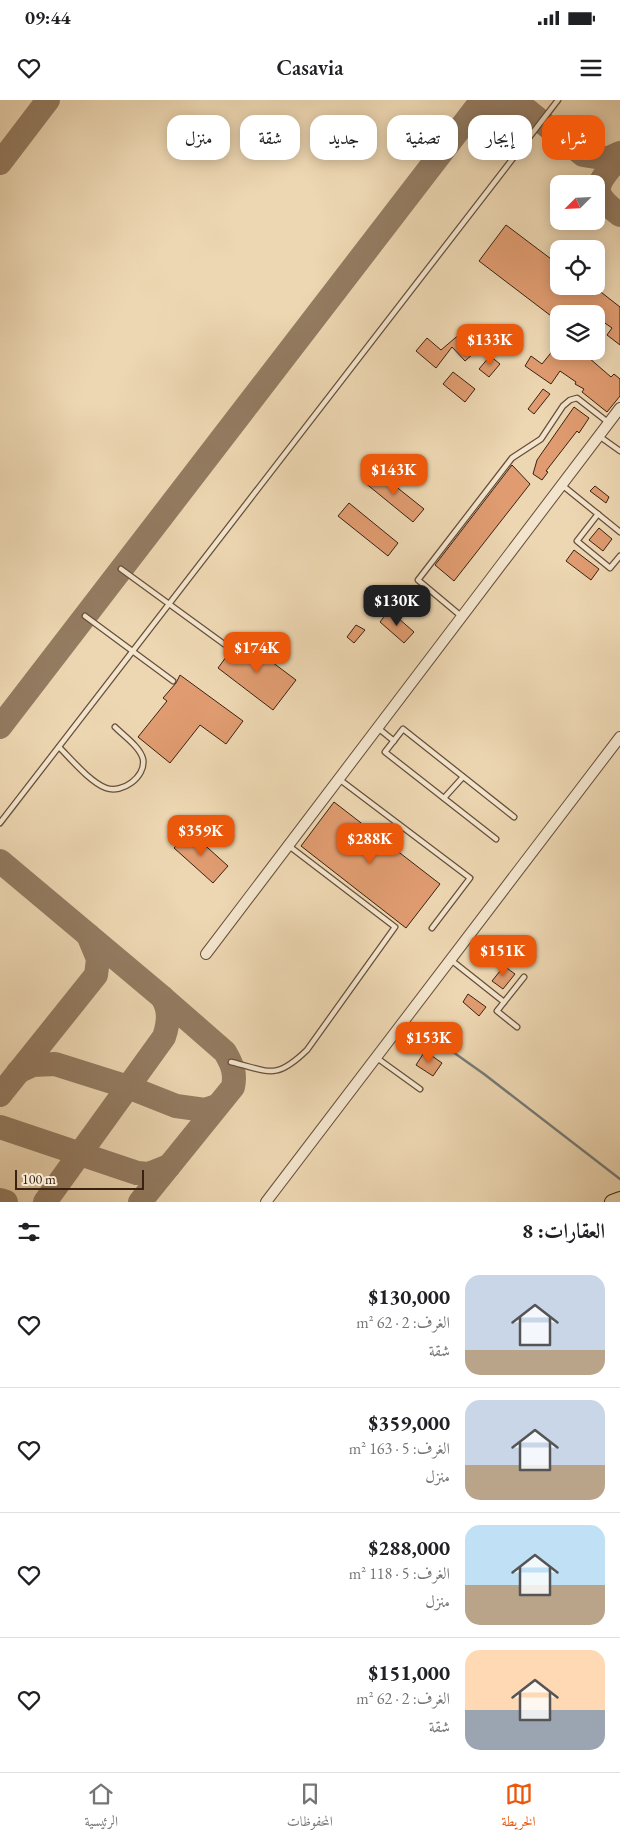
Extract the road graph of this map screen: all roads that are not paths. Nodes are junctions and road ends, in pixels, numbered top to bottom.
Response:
1 (558, 100) edge
2 (620, 408) edge
3 (609, 422) junction
4 (599, 436) junction
5 (620, 451) edge
6 (562, 485) junction
7 (598, 514) junction
8 (620, 532) edge
9 (620, 556) edge
10 (121, 569) dead end
11 (170, 604) junction
12 (85, 616) dead end
13 (462, 617) junction
14 (224, 644) dead end
15 (133, 652) junction
16 (173, 681) dead end
17 (115, 727) dead end
18 (378, 728) junction
19 (620, 737) edge
20 (394, 741) junction
21 (59, 747) junction
22 (463, 777) junction
23 (339, 779) junction
24 (444, 798) junction
25 (514, 817) dead end
26 (0, 823) edge
27 (496, 839) dead end
28 (289, 846) junction
29 (432, 928) dead end
30 (206, 954) dead end
31 (451, 960) junction
32 (524, 976) dead end
33 (504, 1002) junction
34 (517, 1027) dead end
35 (376, 1057) junction
36 (231, 1062) dead end
37 (420, 1089) dead end
38 (620, 1199) edge
39 (266, 1202) edge
40 (612, 1202) edge

1 - 11 lane
2 - 3 street
3 - 4 street
3 - 13 lane
4 - 5 lane
4 - 6 street
6 - 7 lane
6 - 13 street
7 - 8 lane
7 - 9 lane
10 - 11 lane
11 - 14 lane
11 - 15 lane
12 - 15 lane
13 - 18 street
15 - 16 lane
15 - 21 lane
17 - 21 lane
18 - 20 lane
18 - 23 street
19 - 31 street
20 - 22 lane
20 - 24 lane
21 - 26 lane
22 - 24 lane
22 - 25 lane
23 - 28 street
23 - 29 lane
24 - 27 lane
28 - 30 street
28 - 36 lane
31 - 33 lane
31 - 35 street
32 - 33 lane
33 - 34 lane
35 - 37 lane
35 - 39 street
38 - 40 main road

